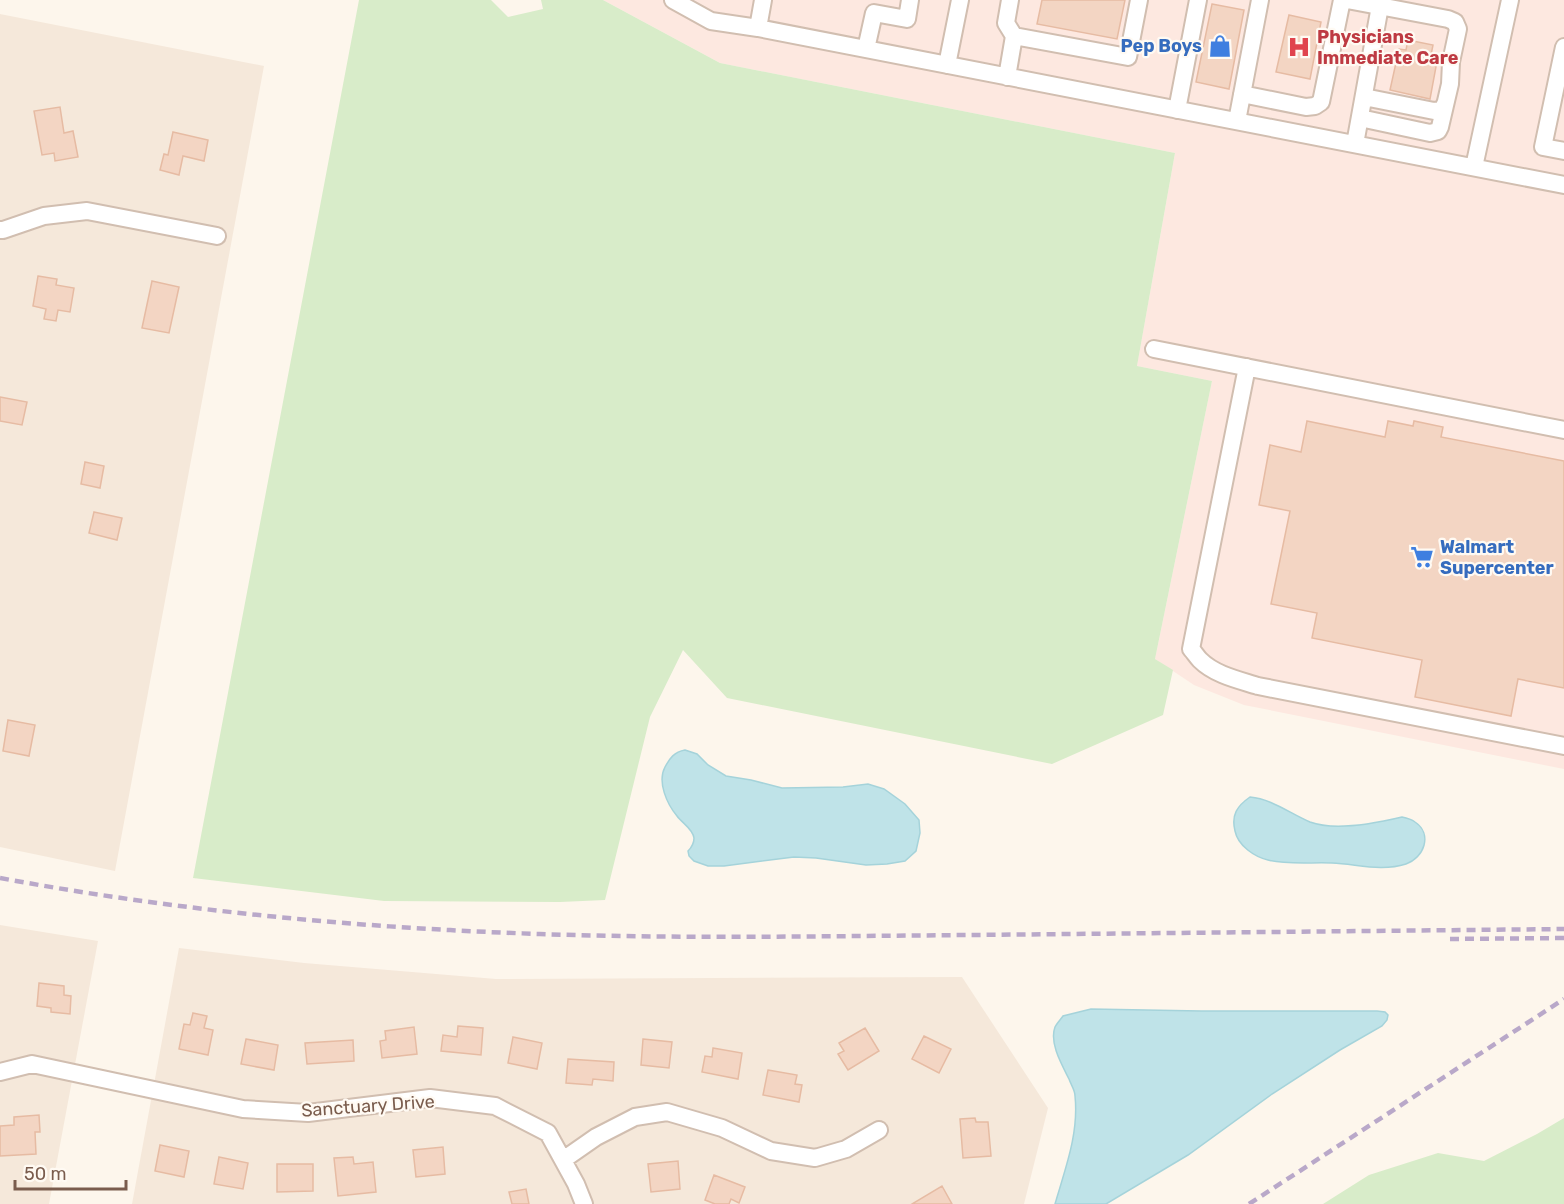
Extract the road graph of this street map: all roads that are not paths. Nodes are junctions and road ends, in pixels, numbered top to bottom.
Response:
1 (673, 0) edge
2 (763, 0) edge
3 (910, 0) edge
4 (960, 0) edge
5 (1010, 0) edge
6 (1139, 0) edge
7 (1198, 0) edge
8 (1260, 0) edge
9 (1342, 0) edge
10 (1347, 0) edge
11 (1510, 0) edge
12 (1380, 6) junction
13 (758, 28) junction
14 (1014, 36) junction
15 (1564, 47) edge
16 (866, 50) junction
17 (947, 65) junction
18 (1007, 77) junction
19 (1242, 94) junction
20 (1362, 104) junction
21 (1444, 109) junction
22 (1178, 110) junction
23 (1237, 121) junction
24 (1355, 144) junction
25 (1564, 151) edge
26 (1474, 167) junction
27 (1564, 185) edge
28 (0, 230) edge
29 (217, 236) dead end
30 (1154, 349) dead end
31 (1247, 368) junction
32 (1564, 430) edge
33 (1564, 746) edge
34 (0, 1072) edge
35 (879, 1130) dead end
36 (563, 1160) junction
37 (584, 1204) edge

1 - 13 street
2 - 13 street
3 - 16 street
4 - 17 street
5 - 14 street
6 - 14 street
7 - 22 street
8 - 19 street
9 - 19 street
10 - 12 street
11 - 26 street
12 - 20 street
12 - 21 street
13 - 16 street
14 - 18 street
15 - 25 street
16 - 17 street
17 - 18 street
18 - 22 street
19 - 23 street
20 - 21 street
20 - 21 street
20 - 24 street
22 - 23 street
23 - 24 street
24 - 26 street
26 - 27 street
28 - 29 street
30 - 31 street
31 - 32 street
31 - 33 street
34 - 36 street, Sanctuary Drive
35 - 36 street
36 - 37 street, Sanctuary Drive

